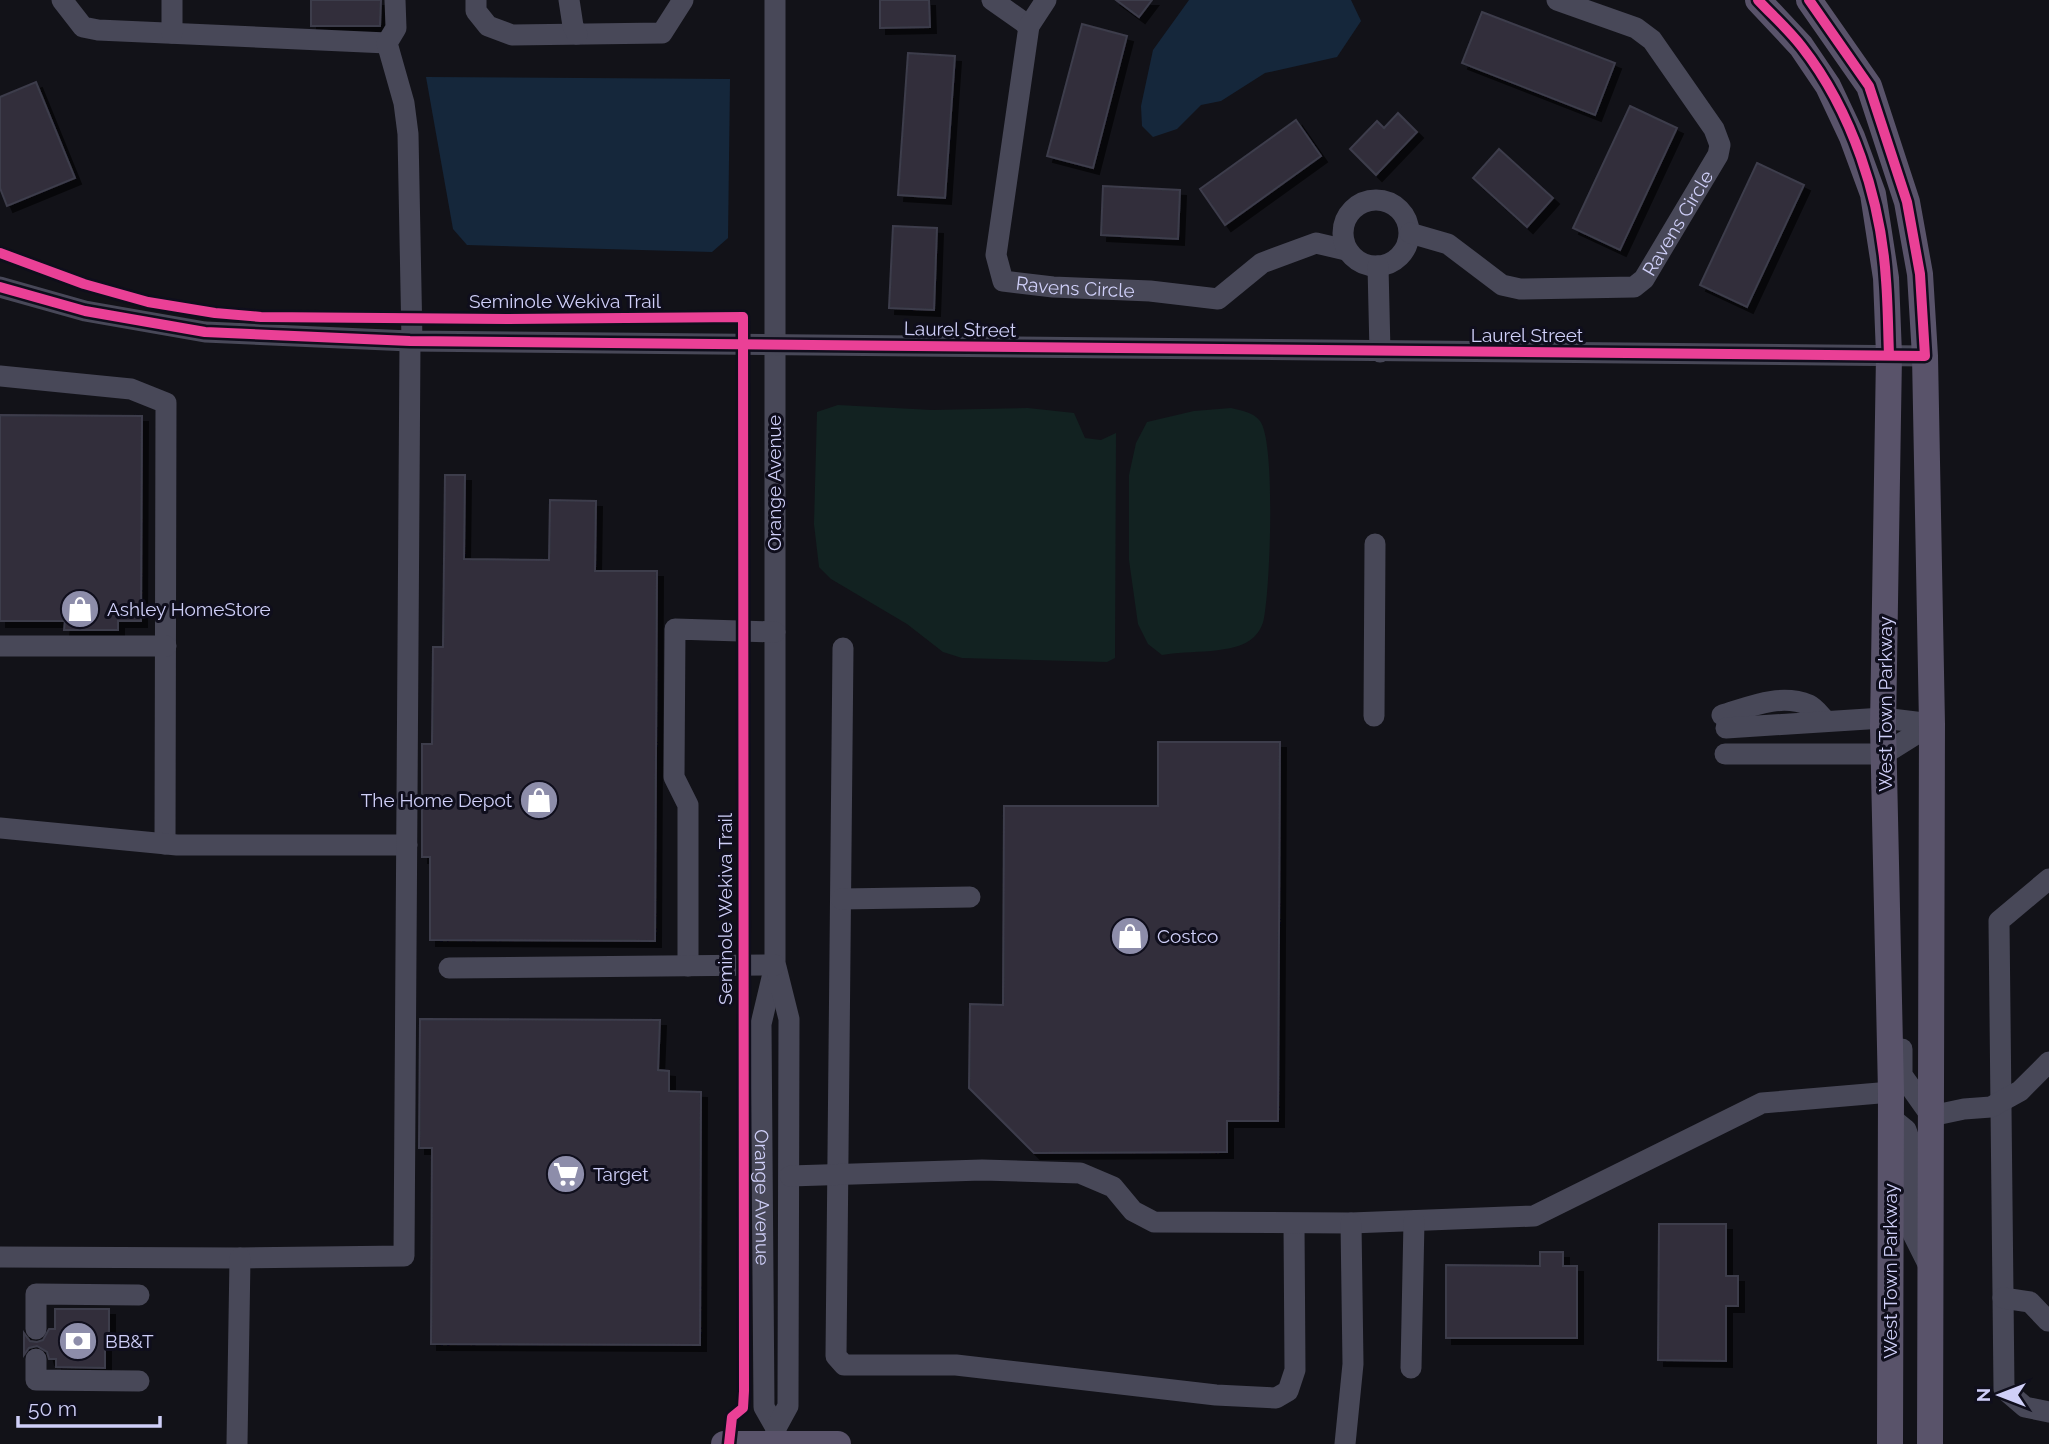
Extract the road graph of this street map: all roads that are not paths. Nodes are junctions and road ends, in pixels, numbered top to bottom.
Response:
1 (62, 0) edge
2 (172, 0) edge
3 (396, 0) edge
4 (476, 0) edge
5 (569, 0) edge
6 (683, 0) edge
7 (775, 0) edge
8 (992, 0) edge
9 (1046, 0) edge
10 (1557, 0) edge
11 (1758, 0) edge
12 (1809, 0) edge
13 (1029, 26) junction
14 (172, 33) junction
15 (578, 34) junction
16 (387, 43) junction
17 (1410, 233) junction
18 (1346, 250) junction
19 (1378, 266) junction
20 (0, 287) edge
21 (411, 341) junction
22 (774, 345) junction
23 (1380, 352) junction
24 (1889, 355) junction
25 (1925, 356) junction
26 (0, 376) edge
27 (1375, 544) dead end
28 (775, 632) junction
29 (0, 646) edge
30 (166, 646) junction
31 (843, 648) dead end
32 (1374, 716) dead end
33 (1883, 718) junction
34 (1724, 722) dead end
35 (1933, 724) junction
36 (1726, 754) dead end
37 (1884, 754) junction
38 (0, 828) edge
39 (165, 844) junction
40 (407, 845) junction
41 (2049, 879) edge
42 (970, 897) dead end
43 (841, 899) junction
44 (1888, 945) junction
45 (775, 965) junction
46 (688, 966) junction
47 (449, 968) dead end
48 (2049, 1062) edge
49 (2002, 1101) junction
50 (1891, 1105) junction
51 (1931, 1116) junction
52 (838, 1174) junction
53 (790, 1177) junction
54 (1414, 1221) junction
55 (1350, 1223) junction
56 (1294, 1224) junction
57 (0, 1257) edge
58 (240, 1258) junction
59 (1931, 1270) junction
60 (139, 1295) dead end
61 (2003, 1298) junction
62 (2048, 1321) edge
63 (36, 1329) dead end
64 (36, 1359) dead end
65 (1411, 1368) dead end
66 (139, 1381) dead end
67 (2049, 1412) edge
68 (776, 1438) edge
69 (237, 1444) edge
70 (724, 1444) edge
71 (838, 1444) edge
72 (1345, 1444) edge
73 (1890, 1444) edge
74 (1930, 1444) edge

1 - 14 street
2 - 14 street
3 - 16 street
4 - 15 street
5 - 15 street
6 - 15 street
7 - 22 street, Orange Avenue
8 - 13 street
9 - 13 street, Ravens Circle
10 - 17 street, Ravens Circle
11 - 24 main road, West Town Parkway
12 - 25 main road
13 - 18 street, Ravens Circle
14 - 16 street
16 - 21 street
17 - 18 street
17 - 19 street
18 - 19 street, Ravens Circle
19 - 23 street
20 - 21 street, Laurel Street
21 - 22 street, Laurel Street
21 - 40 street
22 - 23 street, Laurel Street
22 - 28 street, Orange Avenue
23 - 24 street, Laurel Street
24 - 25 street, Laurel Street
24 - 33 main road, West Town Parkway
25 - 35 main road
26 - 30 street
27 - 32 street
28 - 45 street, Orange Avenue
28 - 46 street
29 - 30 street
30 - 39 street
31 - 43 street
33 - 34 street
33 - 35 street
33 - 37 main road, West Town Parkway
35 - 37 street
35 - 51 main road
36 - 37 street
37 - 44 main road, West Town Parkway
38 - 39 street
39 - 40 street
40 - 58 street
41 - 49 street
42 - 43 street
43 - 52 street
44 - 50 main road, West Town Parkway
44 - 51 street
45 - 46 street
45 - 53 street, Orange Avenue
45 - 68 street, Orange Avenue
46 - 47 street
48 - 49 street
49 - 51 street
49 - 61 street
50 - 54 street
50 - 59 street
50 - 73 main road, West Town Parkway
51 - 59 main road
52 - 53 street
52 - 56 street
52 - 56 street
53 - 68 street, Orange Avenue
54 - 55 street
54 - 65 street
55 - 56 street
55 - 72 street
57 - 58 street
58 - 69 street
59 - 74 main road
60 - 63 street
61 - 62 street
61 - 67 street
64 - 66 street
68 - 70 main road
68 - 71 main road

